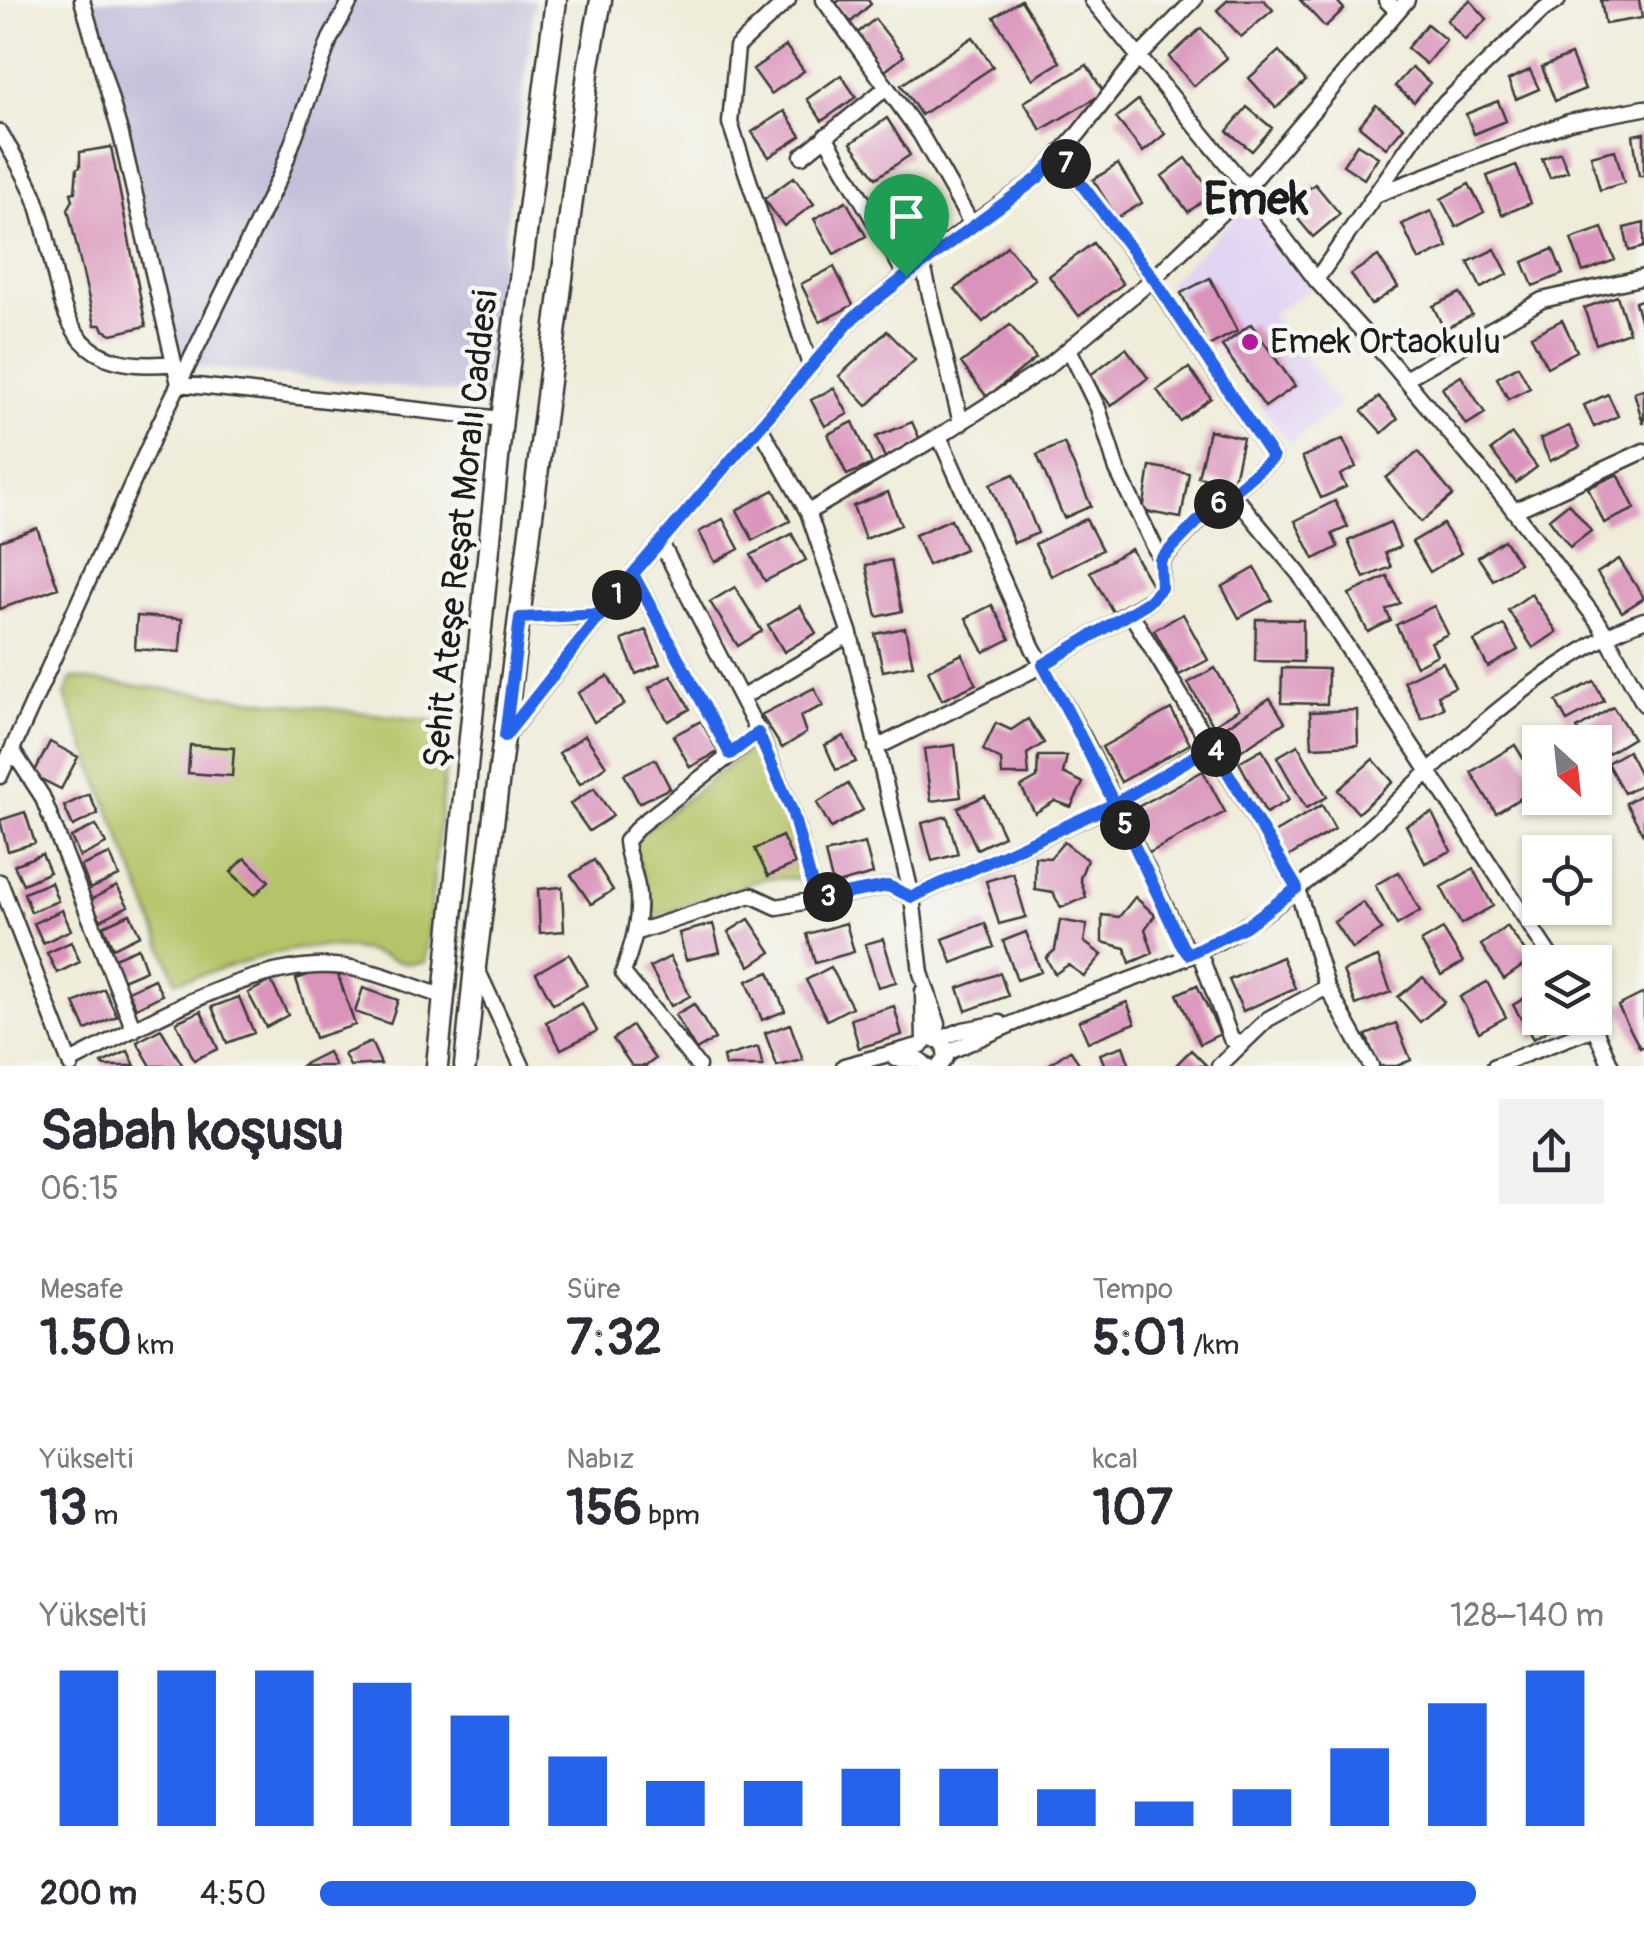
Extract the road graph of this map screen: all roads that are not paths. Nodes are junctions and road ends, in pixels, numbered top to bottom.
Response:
1 (82, 0) edge
2 (350, 0) edge
3 (556, 0) edge
4 (601, 0) edge
5 (788, 0) edge
6 (824, 0) edge
7 (1092, 0) edge
8 (1194, 0) edge
9 (1558, 0) edge
10 (1397, 4) edge
11 (1139, 57) junction
12 (886, 88) junction
13 (1644, 108) edge
14 (0, 132) edge
15 (825, 136) junction
16 (1059, 155) junction
17 (802, 156) dead end
18 (1248, 188) junction
19 (1375, 195) junction
20 (972, 225) junction
21 (922, 262) junction
22 (906, 276) junction
23 (1644, 277) edge
24 (1154, 279) junction
25 (1316, 280) junction
26 (1069, 349) junction
27 (174, 363) junction
28 (811, 368) junction
29 (1405, 379) junction
30 (179, 384) junction
31 (502, 419) junction
32 (961, 423) junction
33 (761, 429) junction
34 (939, 436) junction
35 (1644, 451) edge
36 (1232, 493) junction
37 (808, 512) junction
38 (1514, 512) junction
39 (661, 543) junction
40 (1160, 560) junction
41 (633, 574) junction
42 (1130, 612) junction
43 (602, 614) junction
44 (520, 618) junction
45 (1644, 620) edge
46 (850, 634) junction
47 (1606, 635) junction
48 (1043, 665) junction
49 (741, 698) junction
50 (1644, 704) edge
51 (758, 733) junction
52 (505, 736) junction
53 (1212, 746) junction
54 (876, 748) junction
55 (12, 750) junction
56 (730, 754) junction
57 (1426, 772) junction
58 (0, 776) edge
59 (1114, 804) junction
60 (0, 882) edge
61 (1297, 888) junction
62 (912, 897) junction
63 (816, 899) junction
64 (637, 932) junction
65 (1543, 945) edge
66 (1192, 952) junction
67 (475, 966) junction
68 (1327, 987) junction
69 (445, 997) junction
70 (134, 1030) junction
71 (1565, 1035) edge
72 (1599, 1035) edge
73 (1240, 1045) junction
74 (932, 1056) edge
75 (70, 1064) edge
76 (437, 1066) edge
77 (465, 1066) edge
78 (522, 1066) edge
79 (698, 1066) edge
80 (844, 1066) edge
81 (1219, 1066) edge
82 (1371, 1066) edge
83 (1495, 1066) edge
84 (1610, 1066) edge

1 - 27 street
2 - 30 street
3 - 31 main road, Şehit Ateşe Reşat Moralı Caddesi
4 - 44 main road
5 - 28 street
6 - 12 street
7 - 11 street
8 - 11 street
9 - 19 street
10 - 18 street
11 - 16 street
11 - 18 street
12 - 15 street
12 - 20 street
13 - 19 street
14 - 27 street
15 - 17 street
15 - 22 street
16 - 20 street
16 - 24 street
18 - 24 street
18 - 25 street
19 - 25 street
20 - 21 street
21 - 22 street
21 - 32 street
22 - 28 street
23 - 29 street
24 - 26 street
24 - 36 street
25 - 29 street
26 - 32 street
26 - 40 street
27 - 30 street
28 - 33 street
29 - 38 street
30 - 31 street
30 - 55 street
31 - 69 main road, Şehit Ateşe Reşat Moralı Caddesi
32 - 34 street
33 - 37 street
33 - 39 street
34 - 37 street
34 - 48 street
35 - 38 street
36 - 40 street
36 - 57 street
37 - 46 street
38 - 47 street
39 - 41 street
39 - 49 street
40 - 42 street
41 - 43 street
41 - 56 street
42 - 48 street
42 - 53 street
43 - 44 street
43 - 52 street
44 - 52 main road
45 - 47 street
46 - 49 street
46 - 54 street
47 - 50 street
47 - 57 street
48 - 54 street
48 - 59 street
49 - 51 street
51 - 56 street
51 - 63 street
52 - 67 main road
53 - 59 street
53 - 61 street
54 - 62 street
55 - 58 street
55 - 70 street
56 - 64 street
57 - 61 street
57 - 65 street
59 - 62 street
59 - 66 street
60 - 75 street
61 - 66 street
61 - 68 street
62 - 63 street
62 - 74 street
63 - 64 street
64 - 79 street
66 - 73 street
66 - 74 street
67 - 77 main road
67 - 78 street
68 - 73 street
68 - 82 street
69 - 70 street
69 - 76 main road, Şehit Ateşe Reşat Moralı Caddesi
70 - 75 street
71 - 83 street
72 - 84 street
73 - 81 street
74 - 80 street

